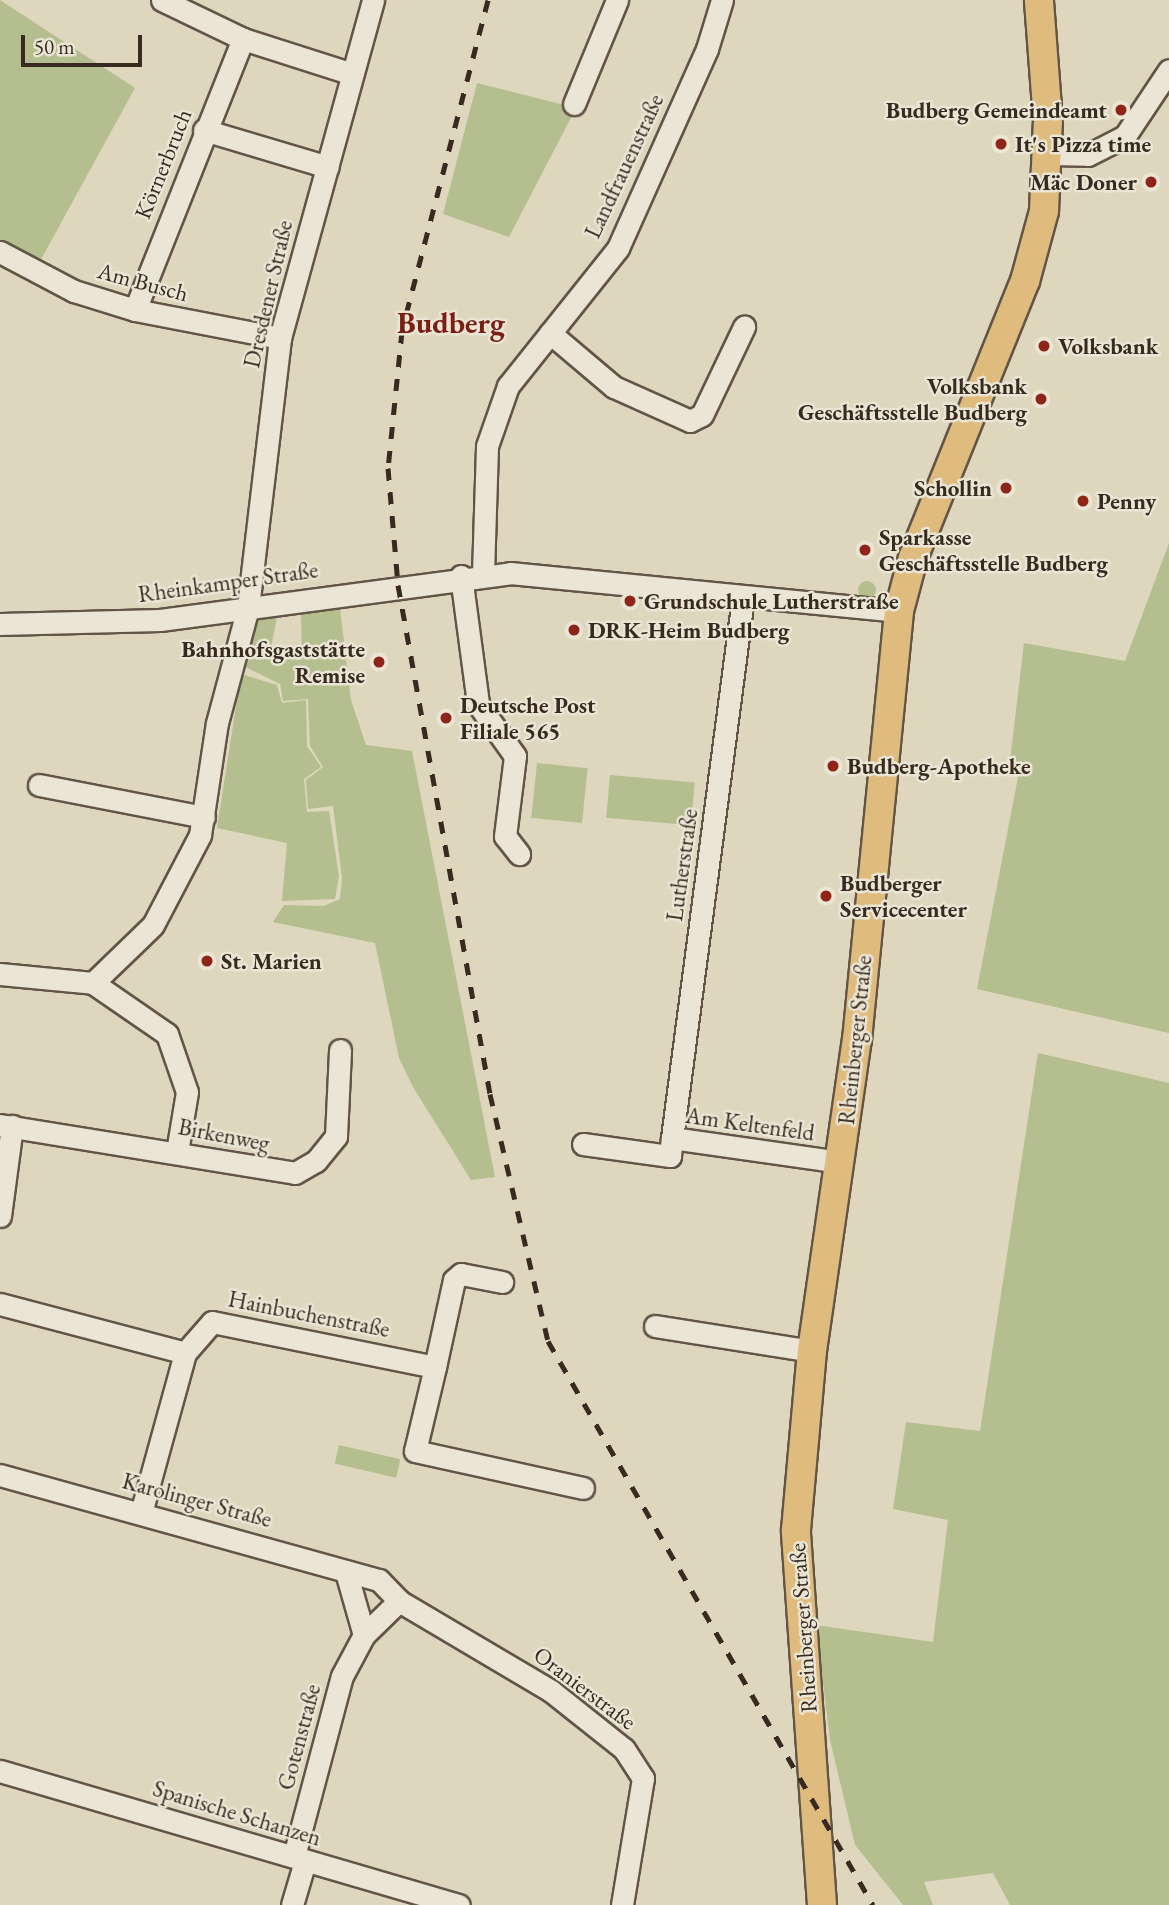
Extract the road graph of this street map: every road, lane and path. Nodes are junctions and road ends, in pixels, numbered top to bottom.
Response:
1 (162, 0) edge
2 (373, 0) edge
3 (617, 0) edge
4 (722, 0) edge
5 (1039, 0) edge
6 (243, 39) junction
7 (1169, 71) edge
8 (354, 74) junction
9 (575, 104) dead end
10 (204, 130) junction
11 (1049, 154) junction
12 (328, 167) junction
13 (0, 252) edge
14 (135, 310) junction
15 (744, 327) dead end
16 (550, 333) junction
17 (280, 338) junction
18 (483, 574) junction
19 (461, 576) junction
20 (743, 598) junction
21 (247, 607) junction
22 (899, 611) junction
23 (0, 624) edge
24 (39, 785) dead end
25 (204, 817) junction
26 (519, 854) dead end
27 (0, 974) edge
28 (93, 983) junction
29 (340, 1050) dead end
30 (6, 1125) edge
31 (672, 1138) junction
32 (583, 1144) dead end
33 (177, 1152) junction
34 (841, 1162) junction
35 (0, 1216) edge
36 (502, 1282) dead end
37 (0, 1304) edge
38 (655, 1326) dead end
39 (812, 1351) junction
40 (186, 1353) junction
41 (435, 1367) junction
42 (0, 1475) edge
43 (583, 1488) dead end
44 (141, 1513) junction
45 (346, 1572) junction
46 (379, 1580) joint
47 (399, 1601) junction
48 (364, 1635) junction
49 (0, 1771) edge
50 (300, 1858) junction
51 (292, 1905) edge
52 (459, 1905) edge
53 (622, 1905) edge
54 (821, 1905) edge

1 - 6 street
2 - 8 street, Dresdener Straße
3 - 9 street
4 - 16 street, Landfrauenstraße
5 - 11 main road, Rheinberger Straße
6 - 8 street
6 - 10 street, Körnerbruch
7 - 11 street
8 - 12 street, Dresdener Straße
10 - 12 street
10 - 14 street, Körnerbruch
11 - 22 main road, Rheinberger Straße
12 - 17 street, Dresdener Straße
13 - 14 street, Am Busch
14 - 17 street, Am Busch
15 - 16 street
16 - 18 street, Landfrauenstraße
17 - 21 street, Dresdener Straße
18 - 19 street, Rheinkamper Straße
18 - 20 street, Rheinkamper Straße
19 - 21 street, Rheinkamper Straße
19 - 26 street
20 - 22 street, Rheinkamper Straße
20 - 31 street, Lutherstraße
21 - 23 street, Rheinkamper Straße
21 - 25 street, Dresdener Straße
22 - 34 main road, Rheinberger Straße
24 - 25 street
25 - 28 street, Dresdener Straße
27 - 28 street
28 - 33 street
29 - 33 street, Birkenweg
30 - 33 street, Birkenweg
30 - 35 street
31 - 32 street, Am Keltenfeld
31 - 34 street, Am Keltenfeld
34 - 39 main road, Rheinberger Straße
36 - 41 street
37 - 40 street
38 - 39 street
39 - 54 main road, Rheinberger Straße
40 - 41 street, Hainbuchenstraße
40 - 44 street, Hainbuchenstraße
41 - 43 street
42 - 44 street, Karolinger Straße
44 - 45 street, Karolinger Straße
45 - 46 street, Karolinger Straße
45 - 48 street
46 - 47 street, Oranierstraße
47 - 48 street, Gotenstraße
47 - 53 street, Oranierstraße
48 - 50 street, Gotenstraße
49 - 50 street, Spanische Schanzen
50 - 51 street, Gotenstraße
50 - 52 street, Spanische Schanzen

